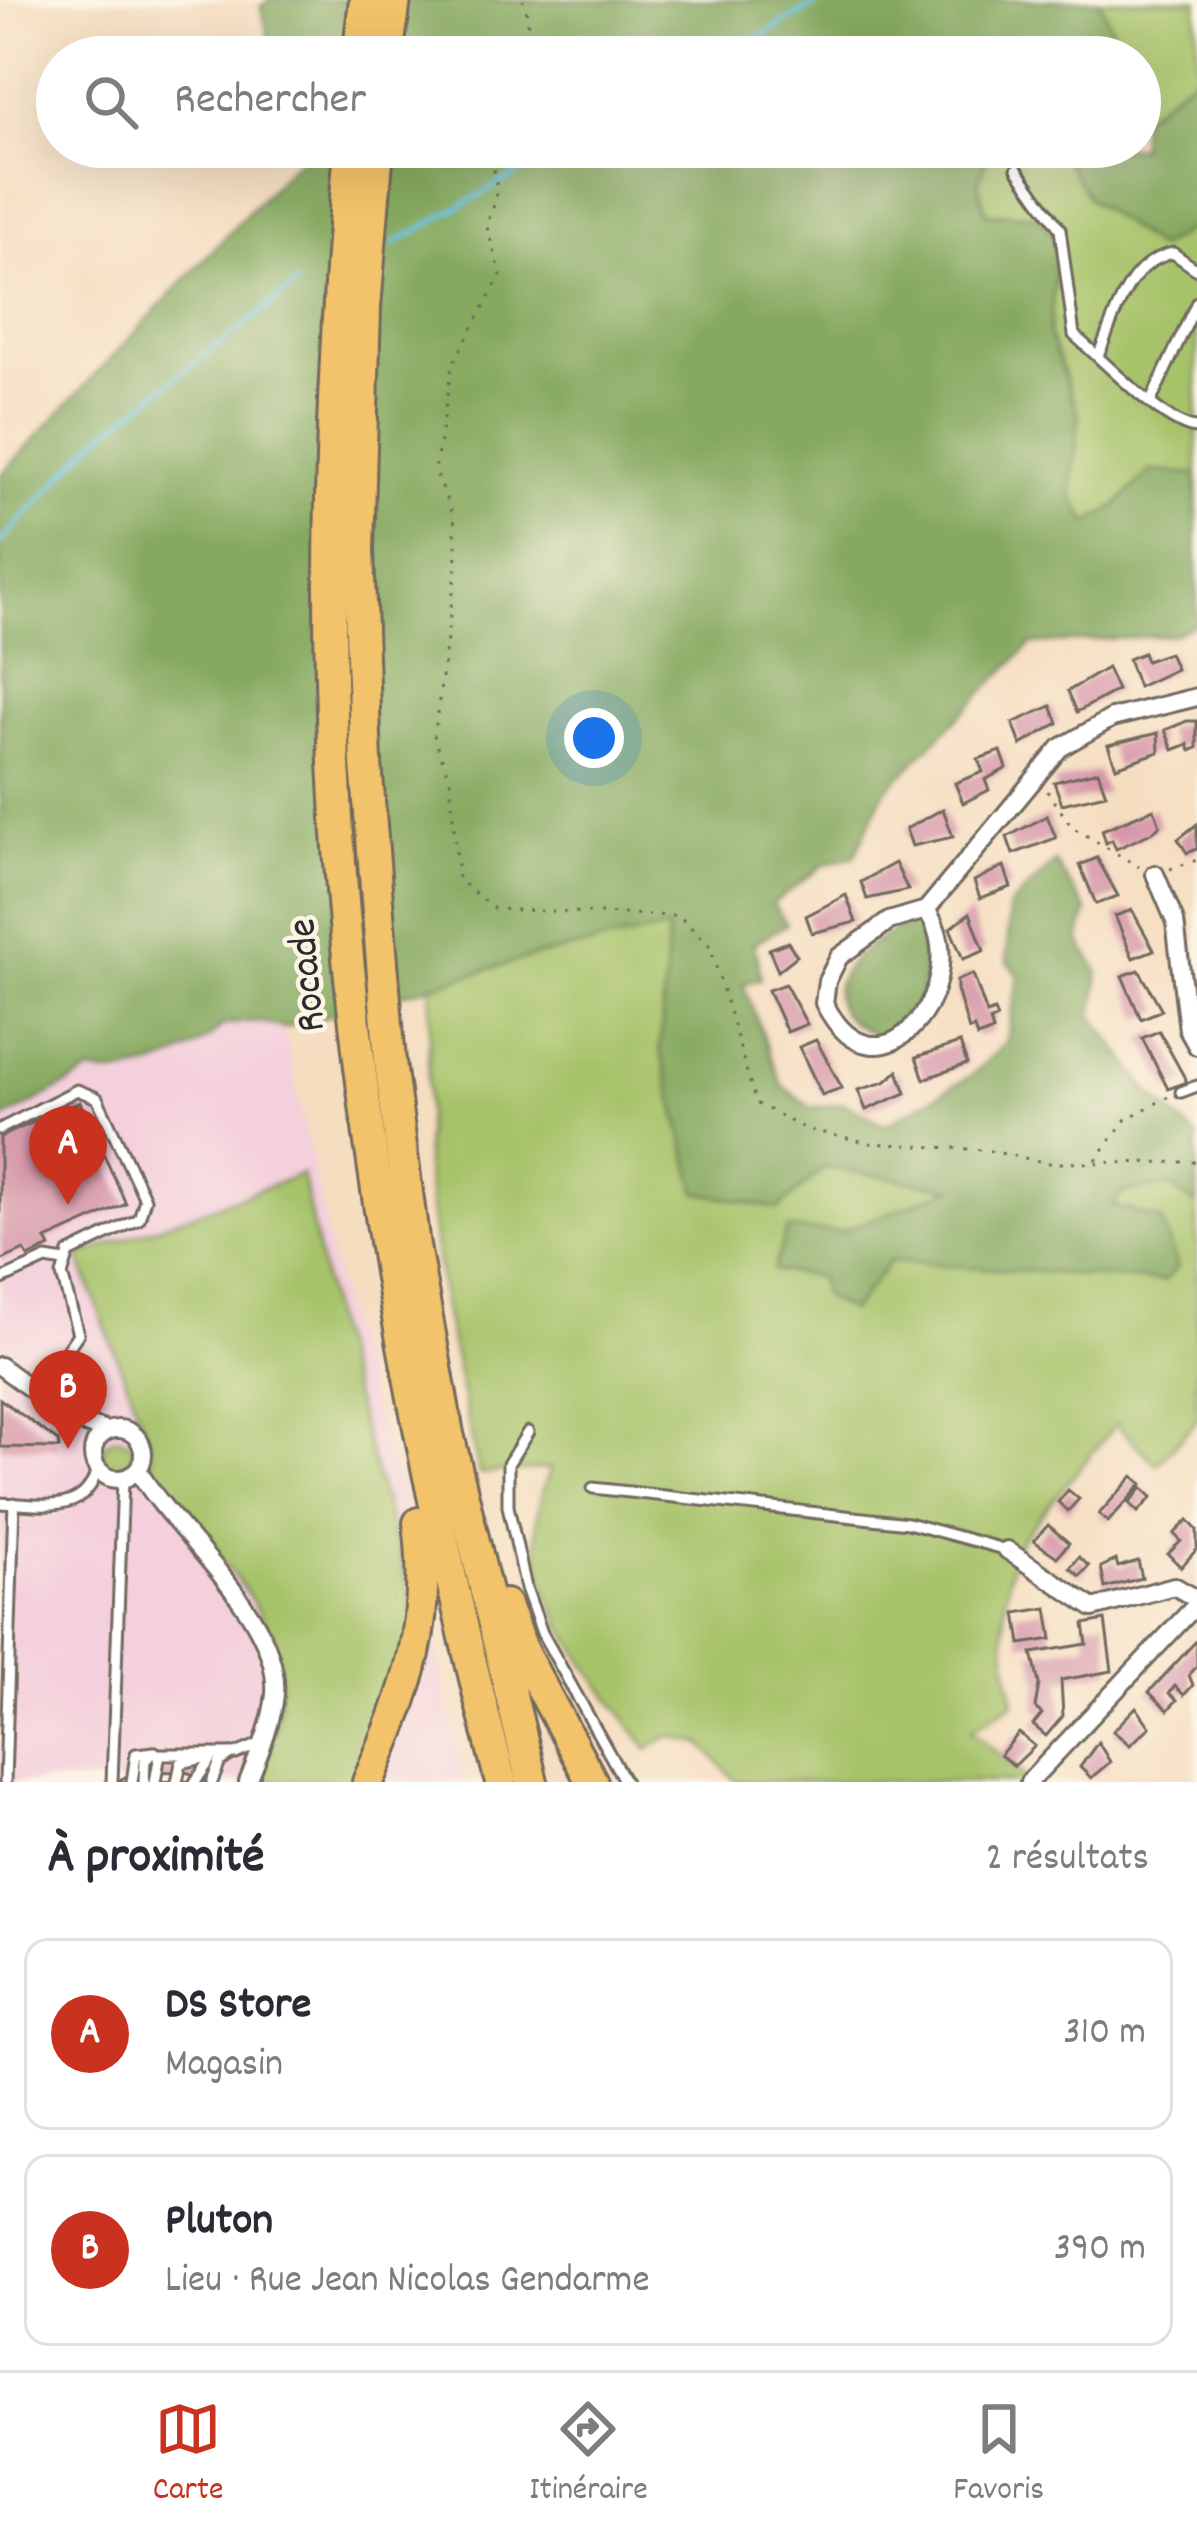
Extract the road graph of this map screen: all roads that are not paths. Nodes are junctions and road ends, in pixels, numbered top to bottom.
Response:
1 (365, 0) edge
2 (395, 0) edge
3 (361, 36) edge
4 (390, 36) edge
5 (348, 168) edge
6 (377, 168) edge
7 (1017, 169) dead end
8 (1197, 270) edge
9 (1197, 302) edge
10 (1098, 356) junction
11 (1151, 401) junction
12 (1197, 428) edge
13 (1197, 697) edge
14 (1154, 874) road end
15 (926, 910) junction
16 (1197, 1046) edge
17 (1197, 1086) edge
18 (1181, 1092) road end
19 (0, 1129) edge
20 (65, 1262) junction
21 (0, 1280) edge
22 (397, 1320) junction
23 (0, 1366) edge
24 (37, 1393) junction
25 (73, 1420) junction
26 (107, 1431) junction
27 (528, 1432) dead end
28 (448, 1433) junction
29 (93, 1448) junction
30 (97, 1468) junction
31 (130, 1474) junction
32 (593, 1488) dead end
33 (0, 1502) edge
34 (14, 1503) junction
35 (1006, 1550) joint
36 (1197, 1601) edge
37 (265, 1738) junction
38 (160, 1753) junction
39 (215, 1754) junction
40 (233, 1754) junction
41 (5, 1782) edge
42 (112, 1782) edge
43 (132, 1782) edge
44 (144, 1782) edge
45 (155, 1782) edge
46 (177, 1782) edge
47 (195, 1782) edge
48 (212, 1782) edge
49 (248, 1782) edge
50 (368, 1782) edge
51 (501, 1782) edge
52 (532, 1782) edge
53 (592, 1782) edge
54 (625, 1782) edge
55 (1029, 1782) edge

1 - 3 highway
2 - 4 highway
5 - 22 highway, Rocade
6 - 28 highway
7 - 10 lane
8 - 10 lane
9 - 11 lane
10 - 11 lane
11 - 12 lane
13 - 15 street
14 - 16 street
15 - 15 street
17 - 18 lane
19 - 20 lane
20 - 21 lane
20 - 24 lane
22 - 50 highway
22 - 51 highway, Rocade
23 - 24 street
24 - 25 street
25 - 26 street
25 - 29 street
26 - 29 street
26 - 31 street
27 - 54 lane
28 - 52 highway
28 - 53 highway
29 - 30 street
30 - 31 street
30 - 34 lane
31 - 37 street
31 - 42 lane
32 - 35 lane
33 - 34 lane
34 - 41 lane
35 - 36 street
36 - 55 street
37 - 40 lane
37 - 49 street
38 - 39 lane
38 - 43 lane
38 - 44 lane
38 - 45 lane
39 - 40 lane
39 - 46 lane
39 - 47 lane
40 - 48 lane

